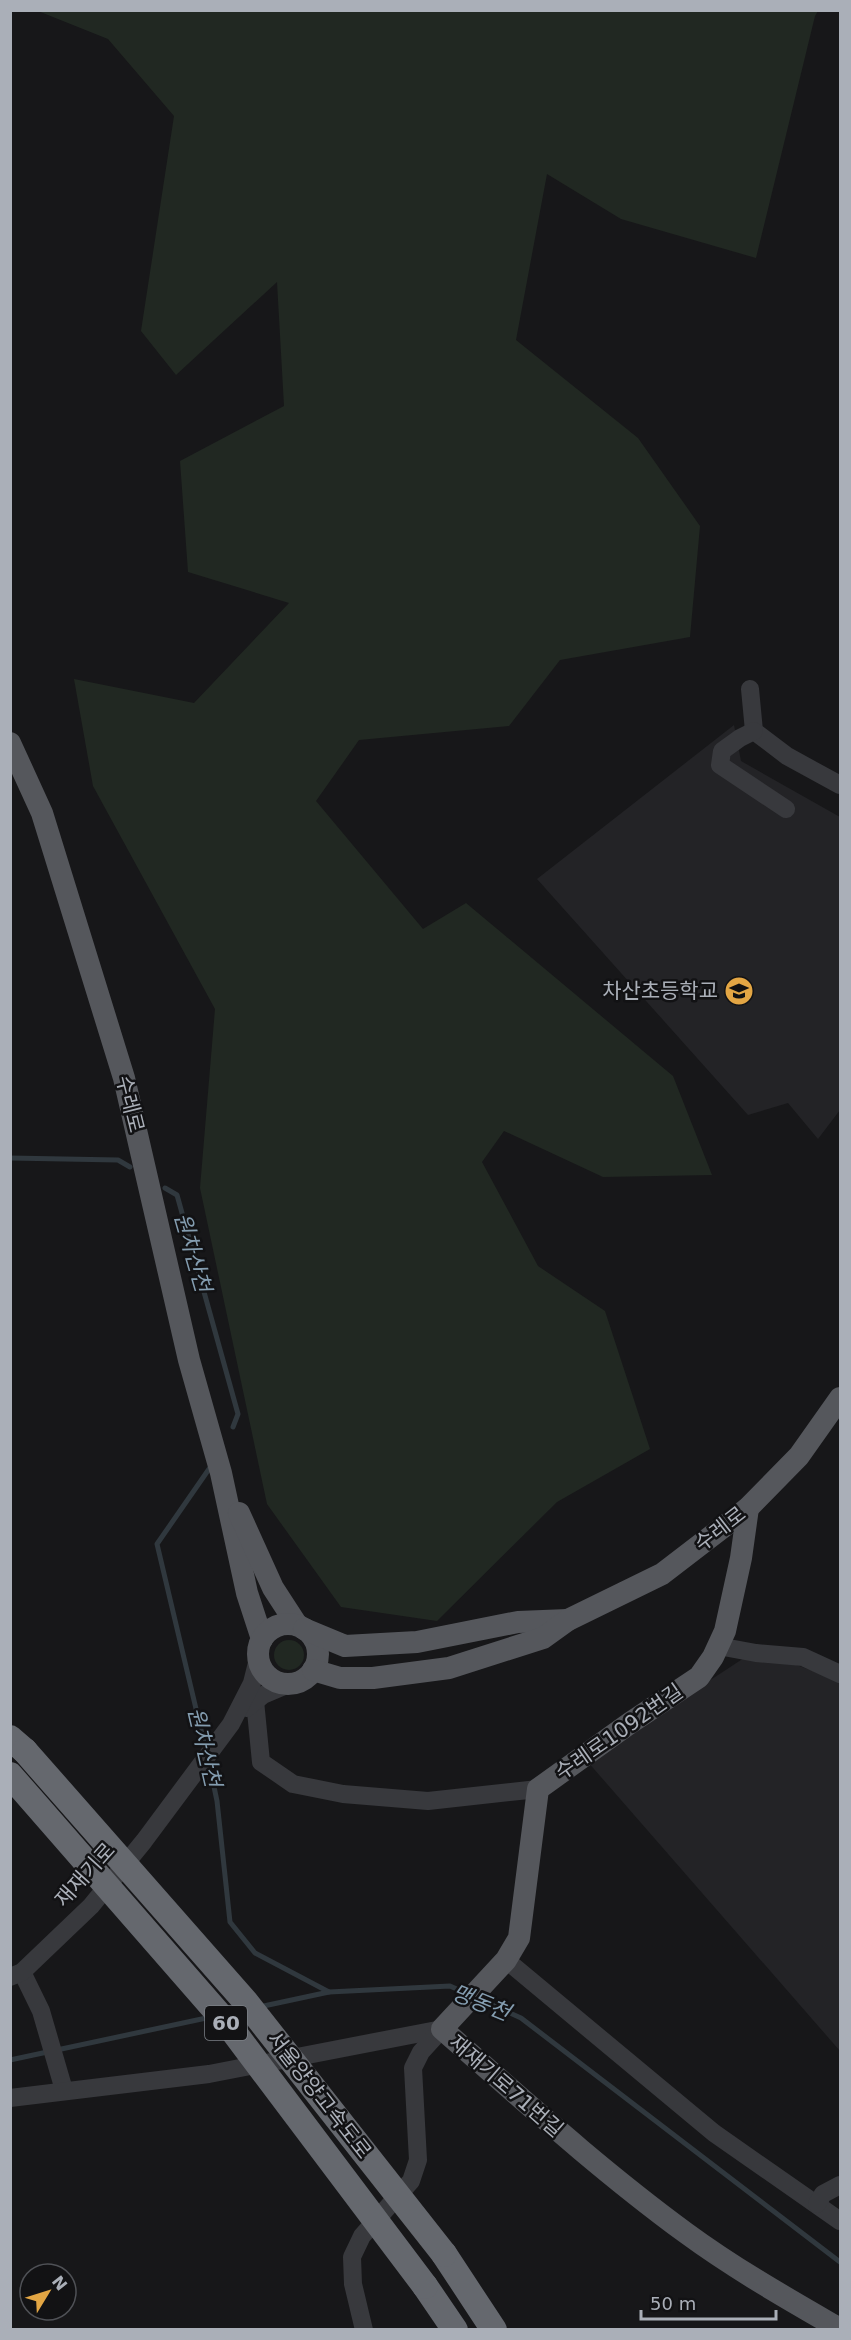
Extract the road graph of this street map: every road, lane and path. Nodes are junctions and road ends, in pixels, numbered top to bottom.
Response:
1 (750, 689) dead end
2 (754, 731) junction
3 (10, 743) edge
4 (840, 785) edge
5 (786, 809) dead end
6 (840, 1398) edge
7 (221, 1473) junction
8 (748, 1508) junction
9 (568, 1620) junction
10 (300, 1627) junction
11 (718, 1646) junction
12 (260, 1649) junction
13 (313, 1671) junction
14 (840, 1674) edge
15 (289, 1684) junction
16 (255, 1701) junction
17 (231, 1724) junction
18 (18, 1745) edge
19 (10, 1775) edge
20 (538, 1789) junction
21 (506, 1960) junction
22 (16, 1975) edge
23 (442, 2029) junction
24 (63, 2090) junction
25 (10, 2098) edge
26 (840, 2185) edge
27 (817, 2204) junction
28 (840, 2221) edge
29 (840, 2329) edge
30 (364, 2330) edge
31 (455, 2330) edge
32 (494, 2330) edge

1 - 2 street
2 - 4 street
2 - 5 street
3 - 7 main road, 수레로
6 - 8 main road, 수레로
7 - 10 main road, 수레로
7 - 12 main road, 수레로
8 - 9 main road, 수레로
8 - 11 main road, 수레로1092번길
9 - 10 main road, 수레로
9 - 13 main road, 수레로
10 - 12 main road
10 - 13 main road
11 - 14 street
11 - 20 main road, 수레로1092번길
12 - 15 main road
12 - 17 street
13 - 15 main road
15 - 16 street
16 - 17 street
16 - 20 street
17 - 22 street, 재재기로
18 - 32 highway, 서울양양고속도로 / 60, bridge
19 - 31 highway, 서울양양고속도로 / 60, bridge
20 - 21 main road, 수레로1092번길
21 - 23 main road, 수레로1092번길
21 - 27 street
22 - 24 street
23 - 24 street, 재재기로71번길
23 - 29 main road, 재재기로71번길
23 - 30 street
24 - 25 street, 재재기로71번길
26 - 27 street
27 - 28 street

